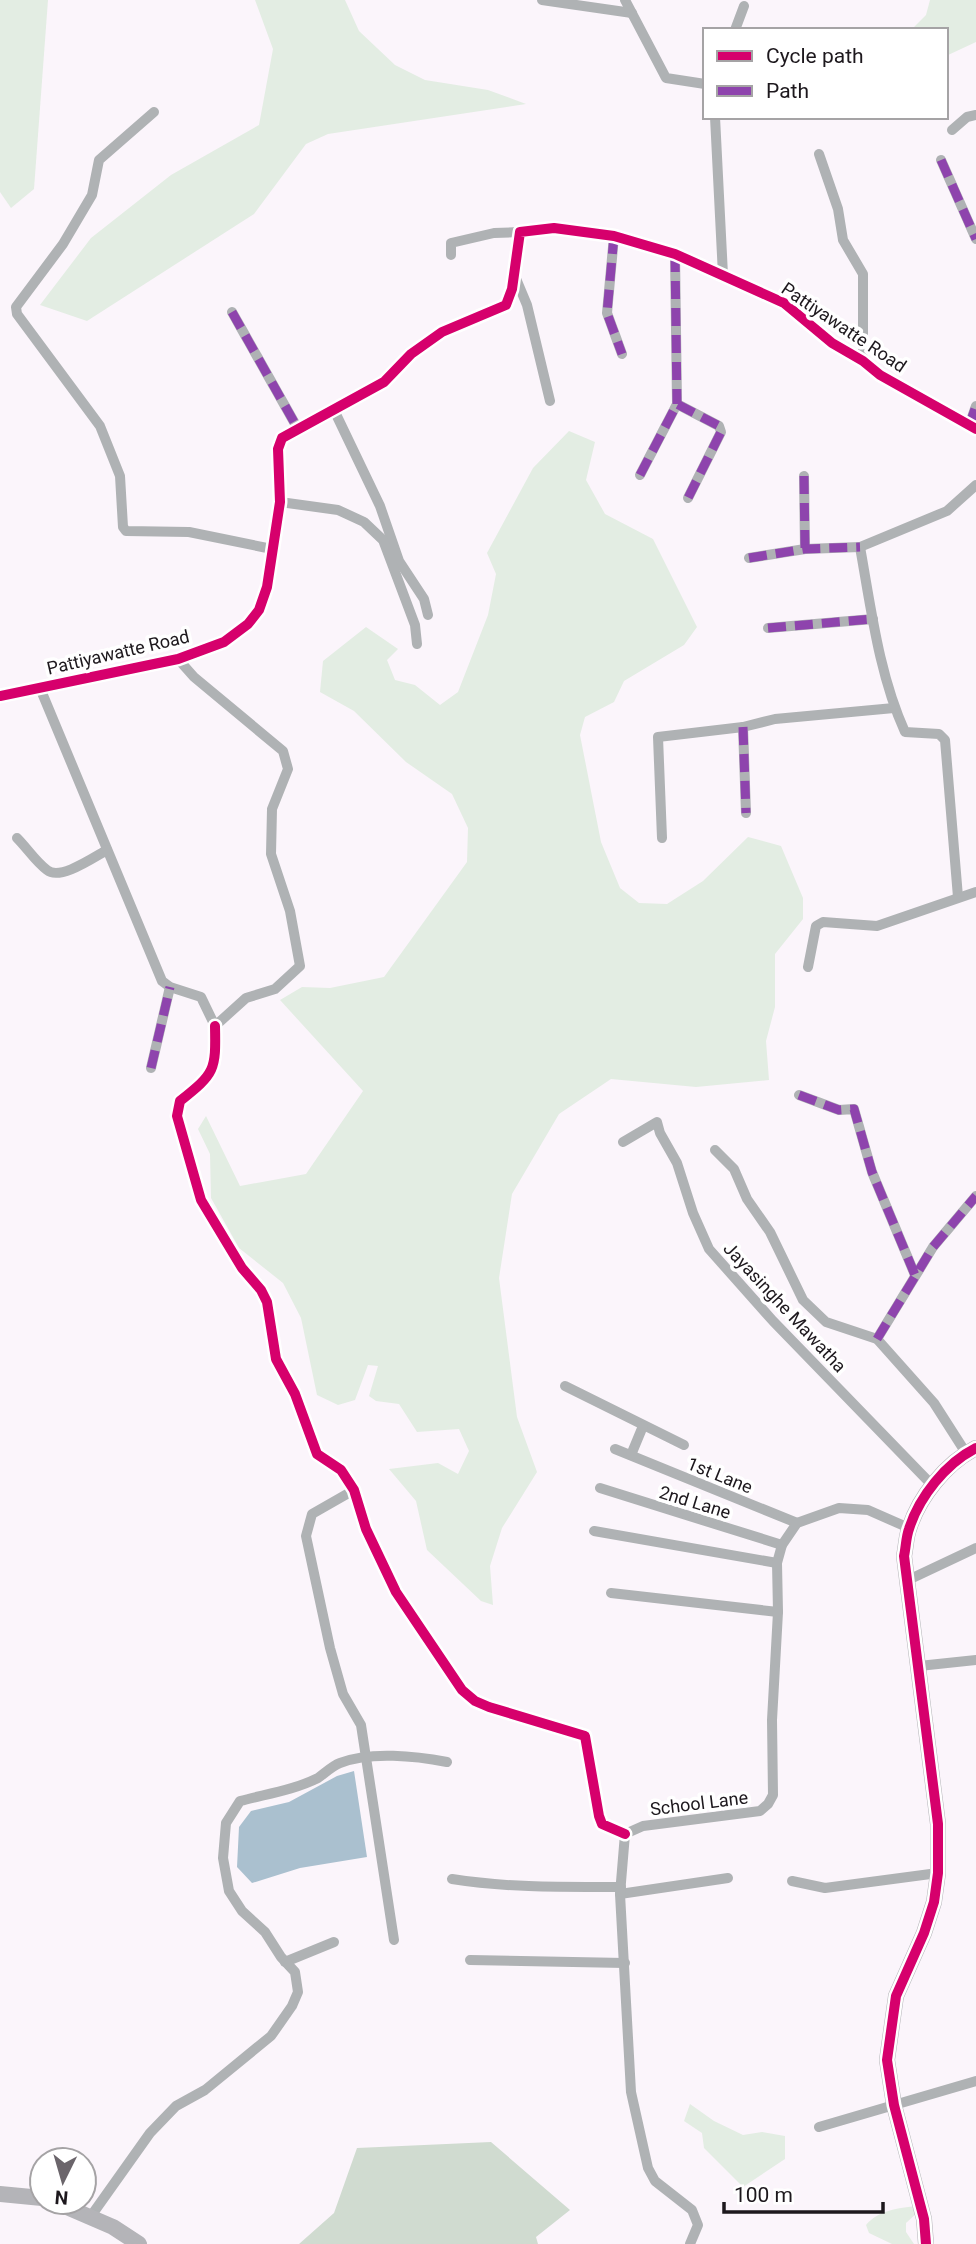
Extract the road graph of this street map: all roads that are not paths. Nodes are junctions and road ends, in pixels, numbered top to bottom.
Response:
1 (542, 0) edge
2 (625, 0) edge
3 (744, 6) dead end
4 (632, 13) junction
5 (736, 28) edge
6 (703, 84) edge
7 (154, 112) dead end
8 (976, 115) edge
9 (715, 119) edge
10 (952, 130) dead end
11 (819, 154) dead end
12 (941, 160) dead end
13 (520, 232) junction
14 (614, 236) junction
15 (976, 239) edge
16 (675, 254) junction
17 (451, 255) dead end
18 (514, 272) junction
19 (723, 275) junction
20 (232, 312) dead end
21 (622, 354) dead end
22 (863, 361) junction
23 (550, 401) dead end
24 (677, 404) junction
25 (976, 406) edge
26 (334, 410) junction
27 (973, 427) edge
28 (298, 429) junction
29 (640, 475) dead end
30 (804, 476) dead end
31 (976, 485) edge
32 (688, 498) dead end
33 (280, 502) junction
34 (860, 547) junction
35 (272, 549) junction
36 (805, 549) junction
37 (749, 558) dead end
38 (428, 615) dead end
39 (873, 619) junction
40 (768, 628) dead end
41 (417, 644) dead end
42 (178, 659) junction
43 (40, 688) junction
44 (0, 696) edge
45 (894, 708) junction
46 (743, 727) junction
47 (746, 813) dead end
48 (17, 838) dead end
49 (662, 838) dead end
50 (107, 850) junction
51 (976, 892) edge
52 (958, 897) junction
53 (808, 967) dead end
54 (170, 987) junction
55 (215, 1026) junction
56 (151, 1068) dead end
57 (799, 1095) dead end
58 (622, 1142) dead end
59 (715, 1150) dead end
60 (976, 1196) edge
61 (915, 1275) junction
62 (877, 1339) junction
63 (565, 1386) dead end
64 (643, 1426) junction
65 (684, 1445) dead end
66 (615, 1449) dead end
67 (971, 1451) edge
68 (631, 1455) junction
69 (932, 1485) junction
70 (600, 1488) dead end
71 (354, 1490) junction
72 (797, 1523) junction
73 (909, 1528) junction
74 (594, 1531) dead end
75 (782, 1545) junction
76 (976, 1548) edge
77 (777, 1563) junction
78 (906, 1581) junction
79 (611, 1593) dead end
80 (778, 1612) junction
81 (976, 1660) edge
82 (919, 1665) junction
83 (366, 1756) junction
84 (447, 1762) dead end
85 (625, 1835) junction
86 (938, 1873) junction
87 (728, 1878) dead end
88 (452, 1879) dead end
89 (792, 1881) dead end
90 (621, 1890) junction
91 (394, 1940) dead end
92 (334, 1942) dead end
93 (470, 1960) dead end
94 (285, 1962) junction
95 (625, 1963) junction
96 (976, 2081) edge
97 (894, 2105) junction
98 (819, 2127) dead end
99 (0, 2194) edge
100 (28, 2197) edge
101 (98, 2206) edge
102 (91, 2216) edge
103 (139, 2244) edge
104 (690, 2244) edge
105 (926, 2244) edge

1 - 4 street
2 - 4 street
3 - 5 street
4 - 6 street
7 - 35 street
8 - 10 street
9 - 19 street
11 - 22 street
12 - 15 street
13 - 14 street, Pattiyawatte Road
13 - 17 street
13 - 18 street, Pattiyawatte Road
14 - 16 street, Pattiyawatte Road
14 - 21 street
16 - 19 street, Pattiyawatte Road
16 - 24 street
18 - 23 street
18 - 26 street, Pattiyawatte Road
19 - 22 street, Pattiyawatte Road
20 - 28 street
22 - 27 street, Pattiyawatte Road
24 - 29 street
24 - 32 street
25 - 27 street
26 - 28 street, Pattiyawatte Road
26 - 38 street
28 - 33 street, Pattiyawatte Road
30 - 36 street
31 - 34 street
33 - 35 street, Pattiyawatte Road
33 - 41 street
34 - 36 street
34 - 39 street
35 - 42 street, Pattiyawatte Road
36 - 37 street
39 - 40 street
39 - 45 street
42 - 43 street, Pattiyawatte Road
42 - 55 street
43 - 44 street, Pattiyawatte Road
43 - 50 street
45 - 46 street
45 - 52 street
46 - 47 street
46 - 49 street
48 - 50 street
50 - 54 street
51 - 52 street
52 - 53 street
54 - 55 street
54 - 56 street
55 - 71 street
57 - 61 street
58 - 69 street, Jayasinghe Mawatha
59 - 62 street
60 - 61 street
61 - 62 street
62 - 67 street
63 - 64 street, 1st Lane
64 - 65 street, 1st Lane
64 - 68 street
66 - 68 street, 1st Lane
67 - 69 main road
68 - 72 street, 1st Lane
69 - 73 main road
70 - 75 street, 2nd Lane
71 - 83 street
71 - 85 street
72 - 73 street
72 - 75 street, School Lane
73 - 78 main road
74 - 77 street
75 - 77 street, School Lane
76 - 78 street
77 - 80 street, School Lane
78 - 82 main road
79 - 80 street
80 - 85 street, School Lane
81 - 82 street
82 - 86 main road
83 - 84 street
83 - 91 street
83 - 94 street
85 - 90 street
86 - 89 street
86 - 97 main road
87 - 90 street
88 - 90 street
90 - 95 street
92 - 94 street
93 - 95 street
94 - 101 street
95 - 104 street
96 - 97 street
97 - 98 street
97 - 105 main road
99 - 100 main road
102 - 103 main road

